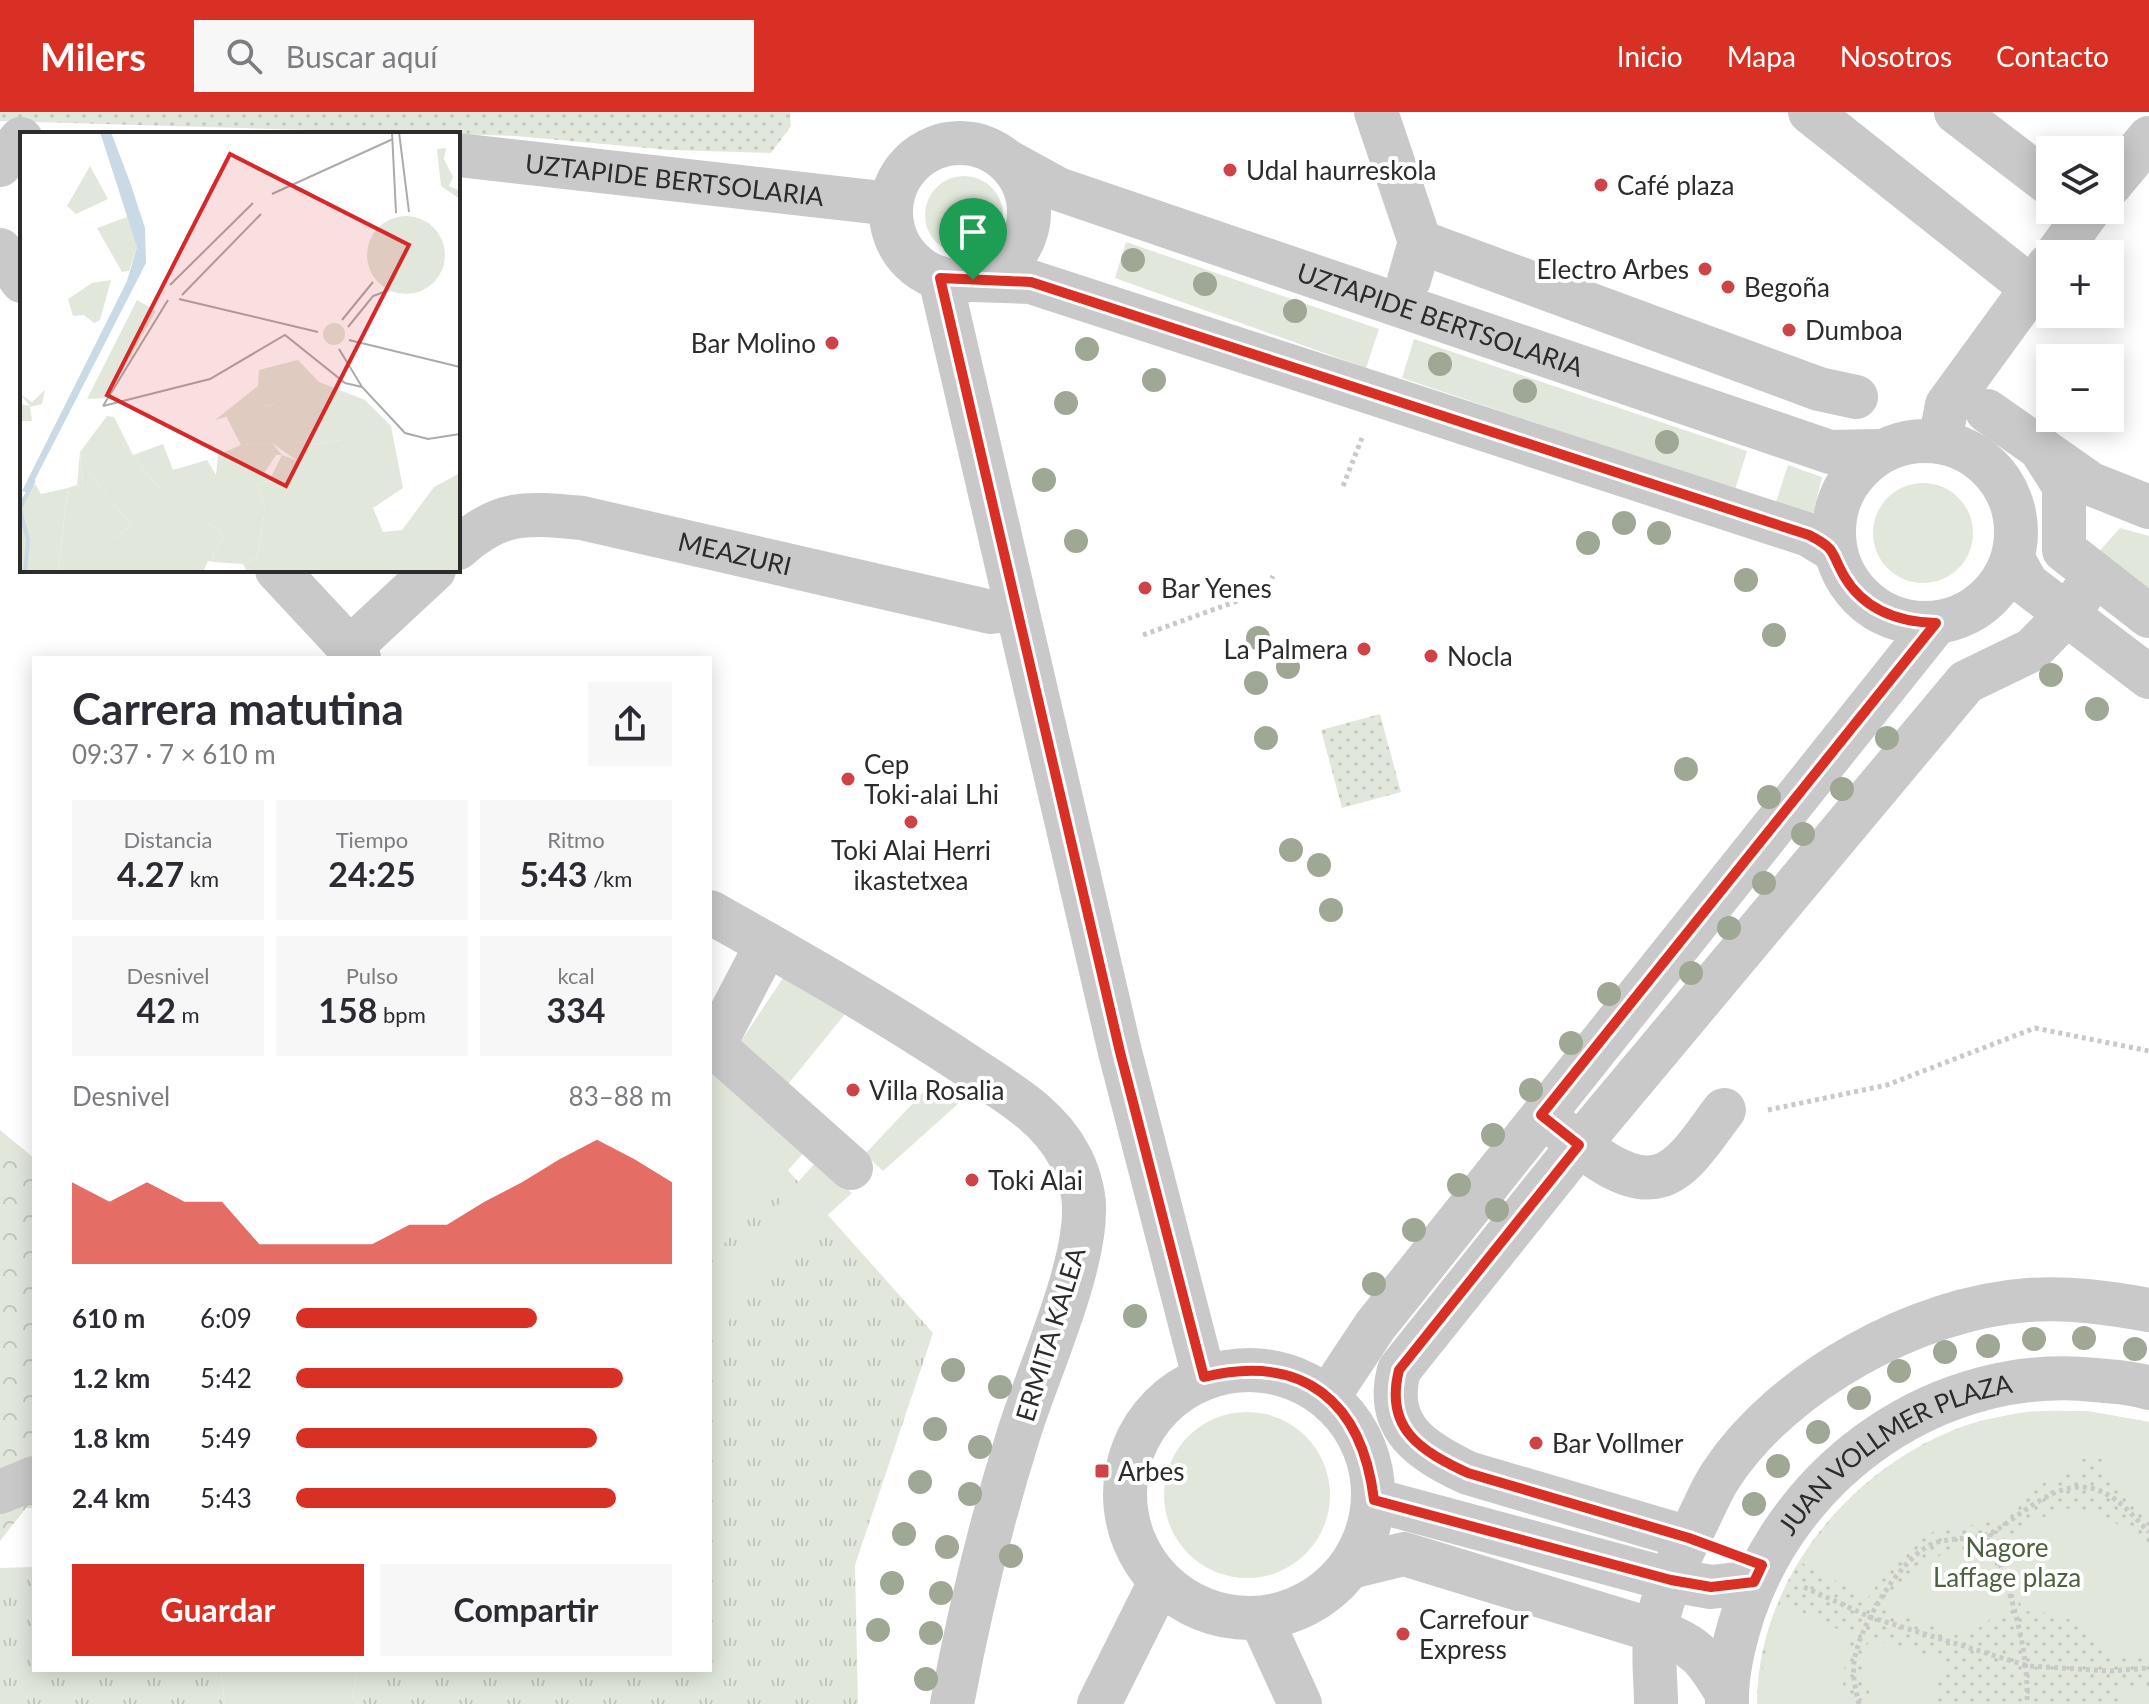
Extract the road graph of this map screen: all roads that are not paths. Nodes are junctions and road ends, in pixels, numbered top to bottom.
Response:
1 (1376, 112) edge
2 (1810, 112) edge
3 (1956, 112) edge
4 (2149, 138) edge
5 (460, 155) edge
6 (1007, 161) junction
7 (2124, 167) edge
8 (2036, 173) edge
9 (891, 204) junction
10 (0, 250) edge
11 (2036, 273) edge
12 (20, 278) edge
13 (956, 279) junction
14 (2036, 284) edge
15 (1856, 397) dead end
16 (1987, 411) dead end
17 (1940, 441) junction
18 (2040, 448) junction
19 (1880, 451) junction
20 (2149, 507) edge
21 (460, 546) edge
22 (1835, 551) junction
23 (2013, 559) junction
24 (279, 572) edge
25 (432, 572) edge
26 (2096, 575) junction
27 (1017, 609) junction
28 (2067, 614) junction
29 (2149, 616) edge
30 (1936, 623) junction
31 (354, 653) edge
32 (2149, 677) edge
33 (712, 913) edge
34 (767, 944) junction
35 (713, 1050) edge
36 (1744, 1111) road end
37 (1541, 1115) junction
38 (1579, 1145) junction
39 (851, 1168) dead end
40 (2149, 1310) edge
41 (1204, 1377) junction
42 (2149, 1388) edge
43 (1328, 1397) junction
44 (32, 1479) edge
45 (0, 1492) edge
46 (1374, 1500) junction
47 (1689, 1538) junction
48 (1351, 1567) junction
49 (1758, 1574) junction
50 (1671, 1580) junction
51 (1160, 1582) junction
52 (1261, 1619) junction
53 (1656, 1631) junction
54 (1727, 1699) edge
55 (952, 1704) edge
56 (1099, 1704) edge
57 (1300, 1704) edge
58 (1656, 1704) edge

1 - 15 street
2 - 11 street
3 - 8 street
4 - 7 street
5 - 9 street, UZTAPIDE BERTSOLARIA
6 - 9 street
6 - 13 street
6 - 19 street, UZTAPIDE BERTSOLARIA
9 - 13 street
10 - 12 street
13 - 22 street
13 - 27 street
14 - 17 street
16 - 18 street
17 - 19 street
17 - 23 street
18 - 20 street
18 - 26 street
19 - 22 street
21 - 27 street, MEAZURI
22 - 30 street
23 - 28 street
23 - 30 street
24 - 31 street
25 - 31 street
26 - 28 street
26 - 29 street
27 - 41 street
28 - 32 street
28 - 38 street
30 - 37 street
33 - 34 street, ERMITA KALEA
34 - 35 street
34 - 55 street, ERMITA KALEA
35 - 39 street
36 - 38 street
37 - 38 street
37 - 43 street
38 - 47 street
40 - 47 street
41 - 43 street
41 - 51 street
42 - 49 street, JUAN VOLLMER PLAZA
43 - 46 street
44 - 45 street
46 - 48 street
46 - 50 street
47 - 50 street
48 - 52 street
48 - 53 street
49 - 50 street
49 - 54 street, JUAN VOLLMER PLAZA
50 - 53 street
51 - 52 street
51 - 56 street
52 - 57 street
53 - 54 street
53 - 58 street

